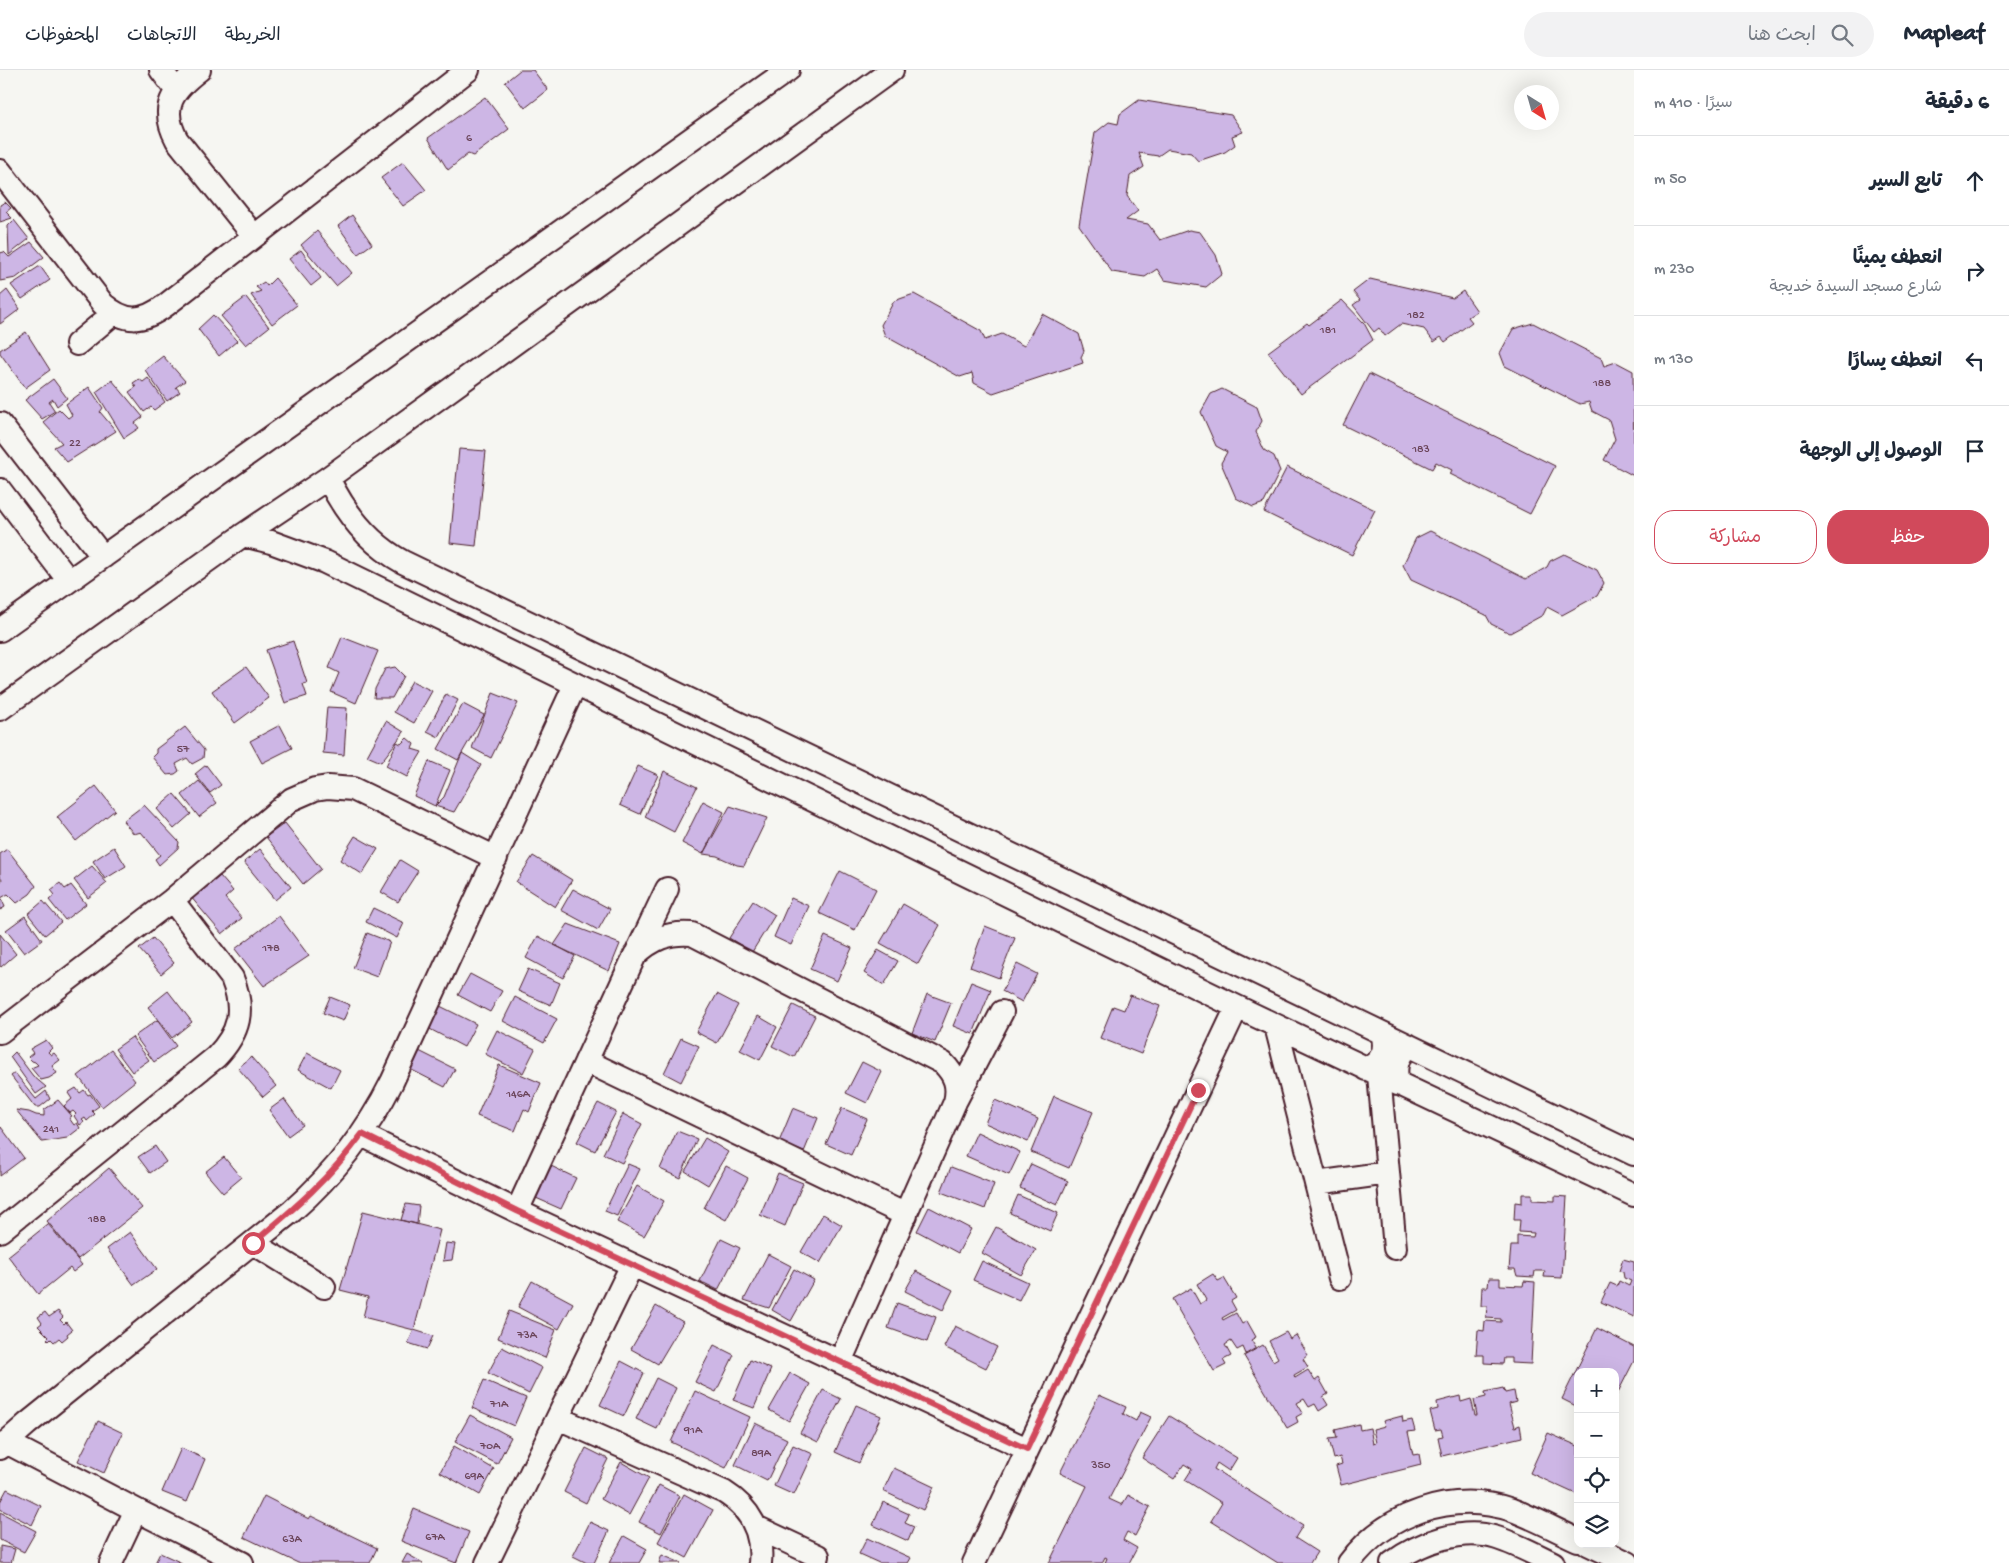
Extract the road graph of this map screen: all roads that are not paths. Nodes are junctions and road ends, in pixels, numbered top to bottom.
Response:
1 (160, 70) edge
2 (199, 70) edge
3 (468, 70) edge
4 (788, 70) edge
5 (892, 70) edge
6 (176, 90) junction
7 (0, 171) edge
8 (254, 236) junction
9 (114, 313) junction
10 (77, 344) dead end
11 (0, 424) edge
12 (328, 478) junction
13 (0, 490) edge
14 (242, 536) junction
15 (103, 557) junction
16 (69, 581) junction
17 (522, 620) junction
18 (0, 630) edge
19 (507, 652) junction
20 (575, 685) junction
21 (0, 709) edge
22 (496, 858) junction
23 (667, 889) dead end
24 (172, 900) junction
25 (635, 955) junction
26 (1237, 1007) junction
27 (1002, 1012) dead end
28 (1276, 1026) junction
29 (0, 1032) edge
30 (1382, 1033) junction
31 (1408, 1046) junction
32 (586, 1061) junction
33 (1381, 1076) junction
34 (956, 1102) junction
35 (362, 1134) junction
36 (1634, 1154) edge
37 (1388, 1172) junction
38 (1316, 1182) junction
39 (1634, 1195) edge
40 (517, 1211) junction
41 (906, 1214) junction
42 (0, 1231) edge
43 (253, 1243) junction
44 (1395, 1248) dead end
45 (632, 1265) junction
46 (1340, 1278) dead end
47 (324, 1288) dead end
48 (840, 1362) junction
49 (558, 1418) junction
50 (3, 1445) edge
51 (1027, 1449) junction
52 (136, 1510) junction
53 (756, 1527) junction
54 (1574, 1538) edge
55 (1596, 1548) edge
56 (818, 1556) dead end
57 (494, 1561) edge
58 (110, 1563) edge
59 (242, 1563) edge
60 (760, 1563) edge
61 (974, 1563) edge
62 (1349, 1563) edge
63 (1392, 1563) edge
64 (1553, 1563) edge
65 (1626, 1563) edge

1 - 6 street
2 - 6 street
3 - 8 street
4 - 15 street
5 - 12 street
6 - 8 street
7 - 9 street
8 - 9 street
9 - 10 street
11 - 15 street
12 - 14 street
12 - 17 street
13 - 16 street
14 - 19 street
14 - 21 street
15 - 16 street
16 - 18 street
17 - 19 street
17 - 30 street
19 - 20 street
20 - 22 street
20 - 26 street
22 - 24 street
22 - 35 street
23 - 25 street
24 - 29 street
24 - 42 street
25 - 32 street
25 - 34 street
26 - 28 street
26 - 51 street
27 - 34 street
28 - 33 street
28 - 38 street
30 - 31 street
30 - 33 street
31 - 33 street
31 - 36 street
32 - 40 street
32 - 41 street
33 - 37 street
33 - 39 street
34 - 41 street
35 - 40 street
35 - 43 street
37 - 38 street
37 - 44 street
38 - 46 street
40 - 45 street
41 - 48 street
43 - 47 street
43 - 50 street
45 - 48 street
45 - 49 street
48 - 51 street
49 - 53 street
49 - 57 street
50 - 52 street
51 - 61 street
52 - 58 street
52 - 59 street
53 - 56 street
53 - 60 street
54 - 62 street
55 - 65 street
63 - 64 street

